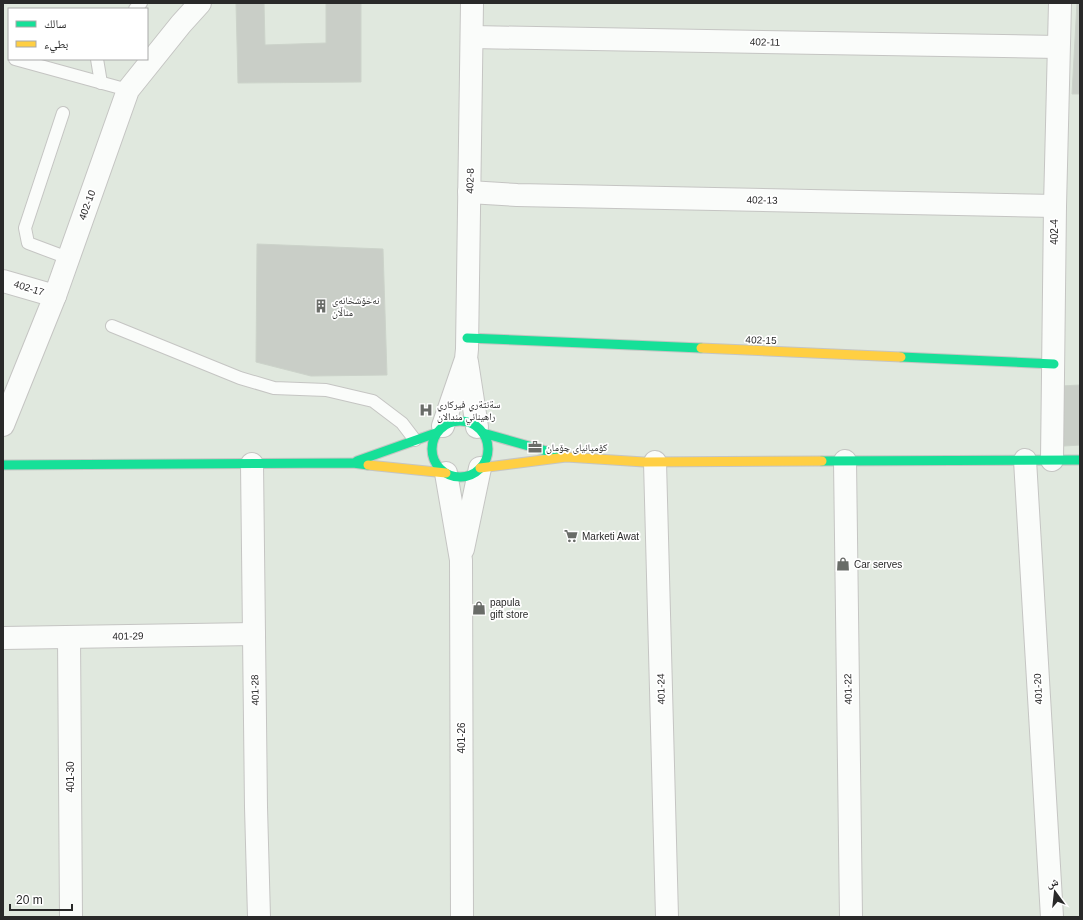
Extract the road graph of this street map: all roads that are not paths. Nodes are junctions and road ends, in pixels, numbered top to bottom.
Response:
1 (200, 3) edge
2 (472, 3) edge
3 (1060, 3) edge
4 (472, 37) junction
5 (1058, 48) junction
6 (19, 60) edge
7 (97, 60) edge
8 (101, 83) junction
9 (128, 90) junction
10 (64, 113) dead end
11 (470, 192) junction
12 (1054, 206) junction
13 (68, 258) junction
14 (3, 281) edge
15 (55, 296) junction
16 (112, 326) dead end
17 (467, 348) junction
18 (1054, 364) junction
19 (3, 425) edge
20 (439, 430) junction
21 (480, 430) junction
22 (415, 440) junction
23 (566, 457) junction
24 (1025, 460) junction
25 (1052, 460) junction
26 (1080, 460) edge
27 (845, 461) junction
28 (655, 462) junction
29 (353, 463) junction
30 (252, 464) junction
31 (3, 465) edge
32 (480, 468) junction
33 (446, 473) junction
34 (461, 560) junction
35 (254, 634) junction
36 (69, 636) junction
37 (3, 638) edge
38 (71, 917) edge
39 (259, 917) edge
40 (462, 917) edge
41 (667, 917) edge
42 (851, 917) edge
43 (1052, 917) edge

1 - 9 street, 402-10
2 - 4 street, 402-8
3 - 5 street, 402-4
4 - 5 street, 402-11
4 - 11 street, 402-8
5 - 12 street, 402-4
6 - 8 lane
7 - 8 lane
8 - 9 lane
9 - 13 street, 402-10
10 - 13 lane
11 - 12 street, 402-13
11 - 17 street, 402-8
12 - 18 street, 402-4
13 - 15 street, 402-10
14 - 15 street, 402-17
15 - 19 street, 402-10
16 - 22 lane
17 - 18 street, 402-15
17 - 20 street
17 - 21 street
18 - 25 street, 402-4
20 - 21 street
20 - 22 street
20 - 33 street
21 - 23 street
21 - 32 street
22 - 29 street
23 - 28 street
23 - 32 street
24 - 25 street
24 - 27 street
24 - 43 street, 401-20
25 - 26 street
27 - 28 street
27 - 42 street, 401-22
28 - 41 street, 401-24
29 - 30 street
29 - 33 street
30 - 31 street
30 - 35 street, 401-28
32 - 33 street
32 - 34 street
33 - 34 street
34 - 40 street, 401-26
35 - 36 street, 401-29
35 - 39 street, 401-28
36 - 37 street, 401-29
36 - 38 street, 401-30

